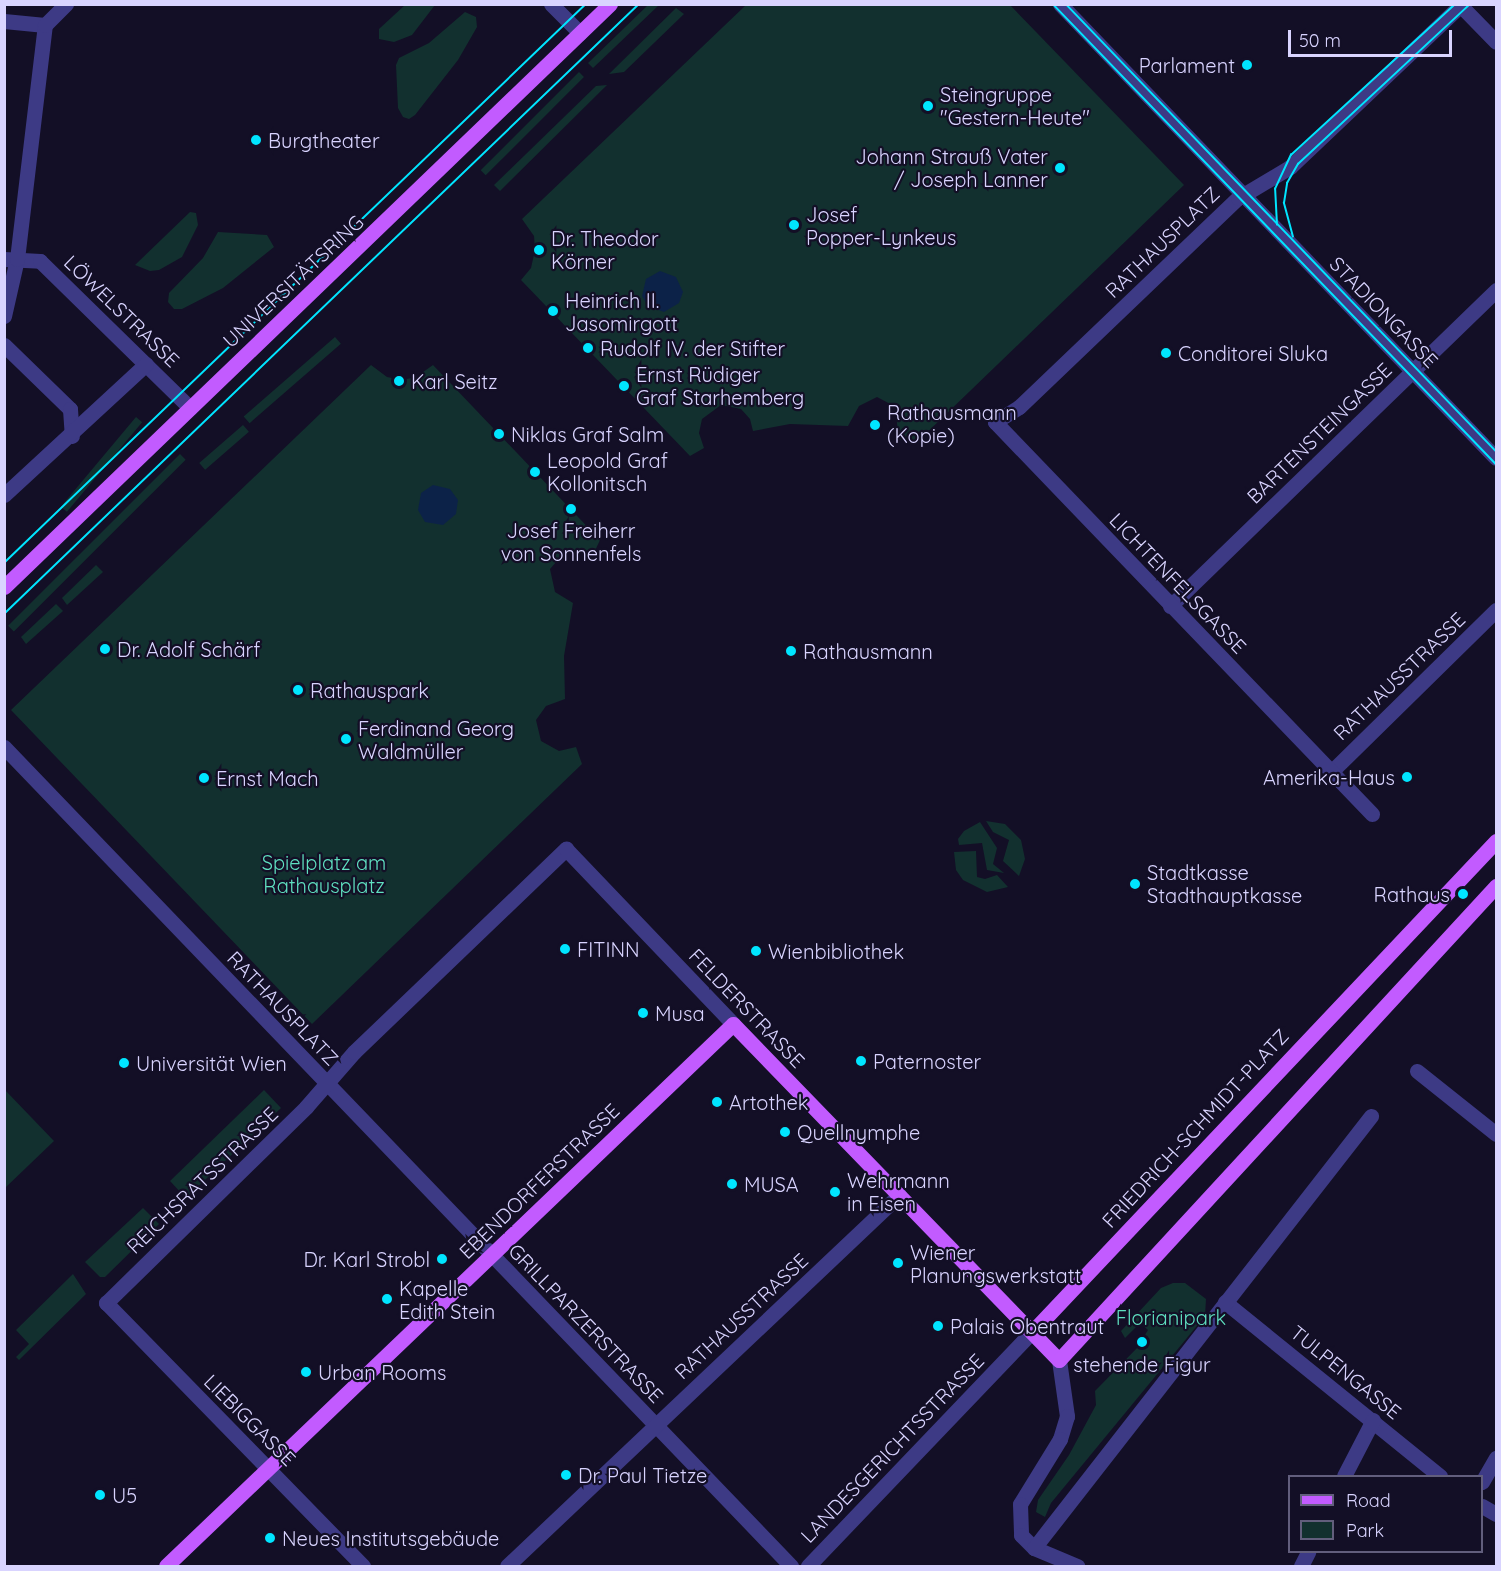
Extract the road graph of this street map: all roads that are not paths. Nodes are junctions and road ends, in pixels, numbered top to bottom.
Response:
1 (66, 4) edge
2 (551, 4) edge
3 (610, 4) edge
4 (1060, 4) edge
5 (1462, 5) edge
6 (4, 21) edge
7 (45, 25) junction
8 (580, 33) junction
9 (1497, 42) edge
10 (1242, 195) junction
11 (11, 259) edge
12 (1497, 290) edge
13 (4, 316) edge
14 (4, 345) edge
15 (146, 364) junction
16 (1413, 372) junction
17 (189, 408) junction
18 (995, 422) joint
19 (72, 436) junction
20 (1497, 458) edge
21 (4, 495) edge
22 (4, 588) edge
23 (1170, 606) junction
24 (1497, 610) edge
25 (4, 747) edge
26 (1331, 772) junction
27 (1372, 814) dead end
28 (1497, 841) edge
29 (566, 849) joint
30 (1497, 886) edge
31 (733, 1024) junction
32 (1417, 1071) dead end
33 (325, 1084) junction
34 (1371, 1116) dead end
35 (1497, 1134) edge
36 (899, 1195) junction
37 (491, 1257) junction
38 (1225, 1302) junction
39 (106, 1303) joint
40 (1032, 1332) junction
41 (1059, 1360) junction
42 (1373, 1420) junction
43 (656, 1425) junction
44 (1497, 1458) edge
45 (269, 1468) junction
46 (1345, 1475) edge
47 (1439, 1475) edge
48 (1483, 1480) edge
49 (1483, 1507) edge
50 (1497, 1514) edge
51 (1034, 1548) junction
52 (166, 1566) edge
53 (363, 1566) edge
54 (507, 1566) edge
55 (791, 1566) edge
56 (808, 1566) edge
57 (1077, 1566) edge

1 - 7 street
2 - 8 street
3 - 8 main road, UNIVERSITÄTSRING
4 - 10 street, RATHAUSPLATZ
5 - 9 street
5 - 10 street
6 - 7 street
7 - 11 street
8 - 17 main road, UNIVERSITÄTSRING
10 - 16 street, STADIONGASSE
10 - 18 street, RATHAUSPLATZ
11 - 13 street
11 - 15 street, LÖWELSTRASSE
12 - 16 street, BARTENSTEINGASSE
14 - 19 street
15 - 17 street, LÖWELSTRASSE
15 - 19 street
16 - 20 street, STADIONGASSE
16 - 23 street, BARTENSTEINGASSE
17 - 22 main road, UNIVERSITÄTSRING
18 - 23 street, LICHTENFELSGASSE
19 - 21 street
23 - 26 street, LICHTENFELSGASSE
24 - 26 street, RATHAUSSTRASSE
25 - 33 street, RATHAUSPLATZ
26 - 27 street
28 - 40 main road, FRIEDRICH-SCHMIDT-PLATZ
29 - 31 street, FELDERSTRASSE
29 - 33 street, RATHAUSPLATZ
30 - 41 main road
31 - 36 main road, FELDERSTRASSE
31 - 37 main road, EBENDORFERSTRASSE
32 - 35 street
33 - 37 street, GRILLPARZERSTRASSE
33 - 39 street, REICHSRATSSTRASSE
34 - 38 street
36 - 40 main road
36 - 43 street, RATHAUSSTRASSE
37 - 43 street, GRILLPARZERSTRASSE
37 - 45 main road, EBENDORFERSTRASSE
38 - 42 street, TULPENGASSE
38 - 51 street
39 - 45 street, LIEBIGGASSE
40 - 41 main road
40 - 56 street, LANDESGERICHTSSTRASSE
41 - 51 street
42 - 46 street
42 - 47 street, TULPENGASSE
43 - 54 street, RATHAUSSTRASSE
43 - 55 street, GRILLPARZERSTRASSE
44 - 48 street
45 - 52 main road, EBENDORFERSTRASSE
45 - 53 street, LIEBIGGASSE
49 - 50 street
51 - 57 street

